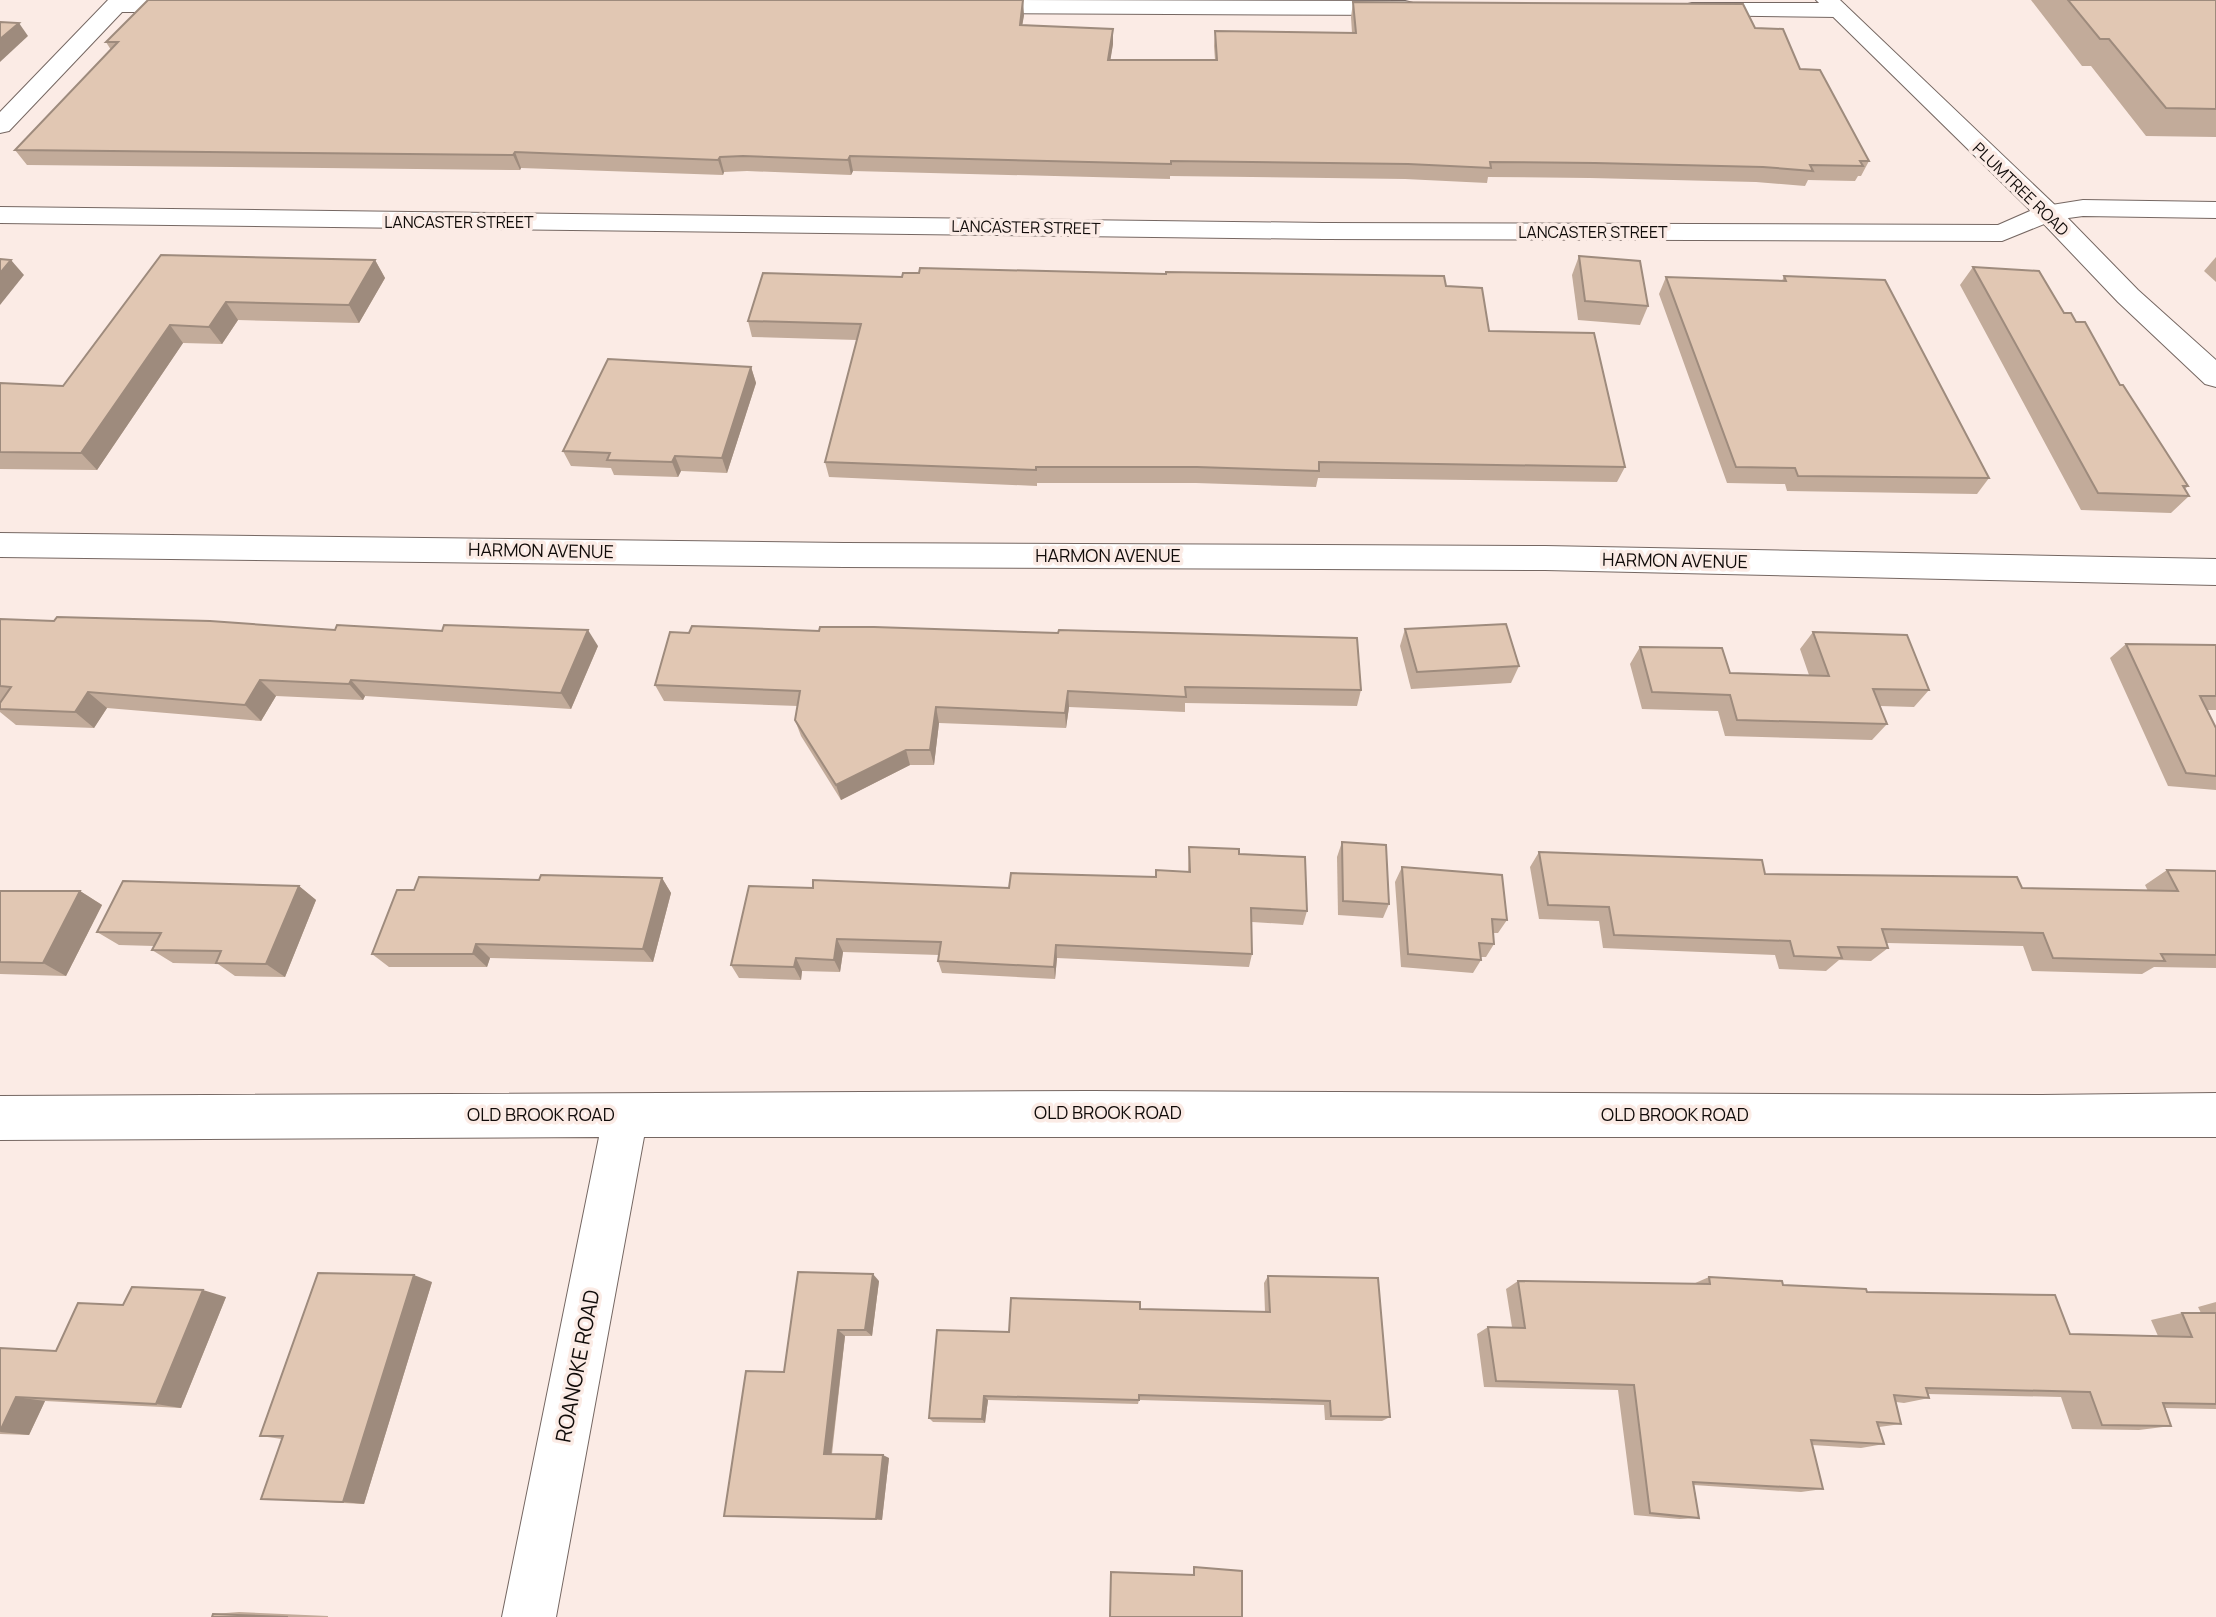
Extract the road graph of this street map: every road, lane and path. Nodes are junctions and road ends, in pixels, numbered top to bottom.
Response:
1 (118, 3) edge
2 (214, 5) edge
3 (952, 5) edge
4 (1832, 5) edge
5 (1423, 8) edge
6 (1675, 9) edge
7 (0, 126) edge
8 (2216, 210) edge
9 (2048, 213) junction
10 (0, 215) edge
11 (2216, 377) edge
12 (0, 545) edge
13 (2216, 572) edge
14 (626, 1114) junction
15 (2216, 1115) edge
16 (0, 1118) edge
17 (528, 1617) edge

1 - 2 street
1 - 7 street
3 - 5 street
4 - 6 street
4 - 9 street, PLUMTREE ROAD
8 - 9 street, LANCASTER STREET
9 - 10 street, LANCASTER STREET
9 - 11 street, PLUMTREE ROAD
12 - 13 street, HARMON AVENUE
14 - 15 street, OLD BROOK ROAD
14 - 16 street, OLD BROOK ROAD
14 - 17 street, ROANOKE ROAD

